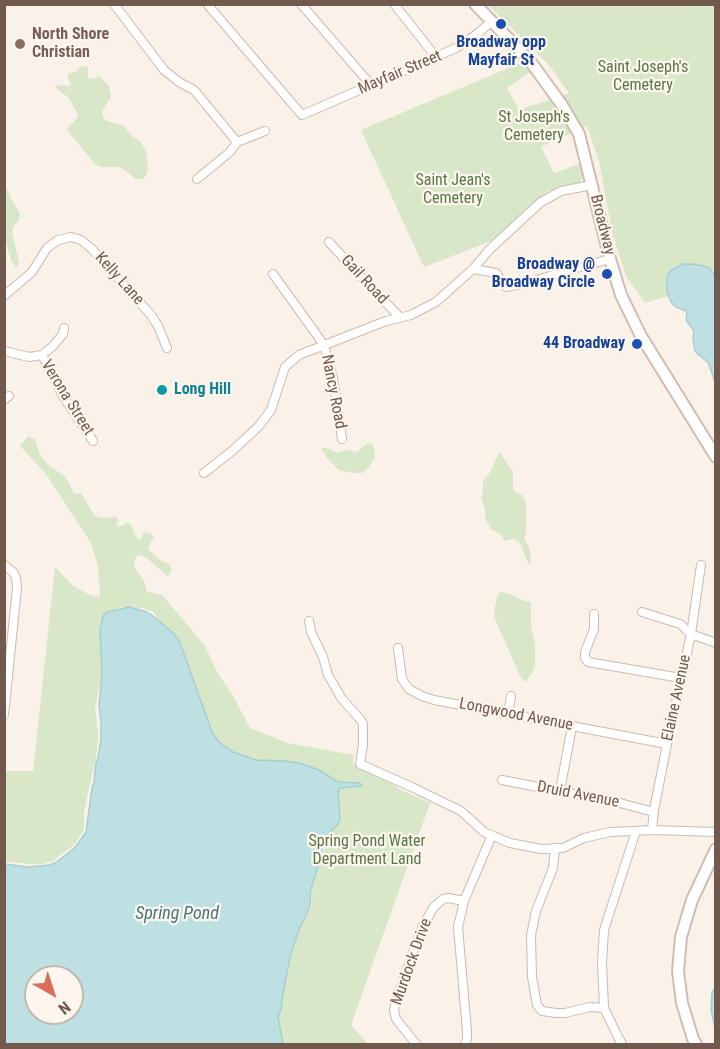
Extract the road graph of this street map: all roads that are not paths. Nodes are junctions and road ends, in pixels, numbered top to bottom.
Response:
1 (114, 4) edge
2 (207, 4) edge
3 (301, 4) edge
4 (394, 4) edge
5 (476, 4) edge
6 (492, 21) junction
7 (436, 57) junction
8 (371, 85) junction
9 (265, 131) dead end
10 (237, 142) junction
11 (197, 179) dead end
12 (592, 185) junction
13 (329, 242) dead end
14 (610, 259) junction
15 (473, 269) junction
16 (273, 274) dead end
17 (4, 296) edge
18 (400, 317) junction
19 (64, 328) dead end
20 (324, 345) junction
21 (167, 348) dead end
22 (4, 351) edge
23 (42, 355) junction
24 (342, 439) dead end
25 (93, 441) dead end
26 (716, 457) edge
27 (204, 473) dead end
28 (4, 565) edge
29 (701, 565) dead end
30 (642, 612) dead end
31 (594, 614) dead end
32 (309, 621) dead end
33 (691, 634) junction
34 (716, 643) edge
35 (398, 648) dead end
36 (681, 678) junction
37 (511, 696) dead end
38 (507, 714) junction
39 (4, 715) edge
40 (572, 726) junction
41 (667, 744) junction
42 (502, 780) dead end
43 (560, 791) junction
44 (654, 812) junction
45 (652, 830) junction
46 (636, 831) junction
47 (716, 832) edge
48 (492, 835) junction
49 (555, 848) junction
50 (716, 849) edge
51 (464, 902) junction
52 (604, 1008) junction
53 (416, 1044) edge
54 (465, 1044) edge
55 (622, 1044) edge
56 (696, 1044) edge

1 - 10 street
2 - 8 street, Mayfair Street
3 - 8 street
4 - 7 street
5 - 6 main road, Broadway
6 - 7 street, Mayfair Street
6 - 12 main road, Broadway
7 - 8 street, Mayfair Street
9 - 10 street
10 - 11 street
12 - 14 main road, Broadway
12 - 15 street
13 - 18 street, Gail Road
14 - 15 street
14 - 26 main road, Broadway
15 - 18 street
16 - 20 street
17 - 21 street, Kelly Lane
18 - 20 street
19 - 23 street
20 - 24 street, Nancy Road
20 - 27 street
22 - 23 street, Verona Street
23 - 25 street, Verona Street
28 - 39 street
29 - 33 street, Elaine Avenue
30 - 33 street
31 - 36 street
32 - 48 street
33 - 34 street
33 - 36 street, Elaine Avenue
35 - 38 street, Longwood Avenue
36 - 41 street, Elaine Avenue
37 - 38 street
38 - 40 street, Longwood Avenue
40 - 41 street, Longwood Avenue
40 - 43 street
41 - 44 street, Elaine Avenue
42 - 43 street, Druid Avenue
43 - 44 street, Druid Avenue
44 - 45 street, Elaine Avenue
45 - 46 street
45 - 47 street
46 - 49 street
46 - 52 street
48 - 49 street
48 - 51 street, Murdock Drive
49 - 52 street
50 - 56 main road
51 - 53 street, Murdock Drive
51 - 54 street, Murdock Drive
52 - 55 street

